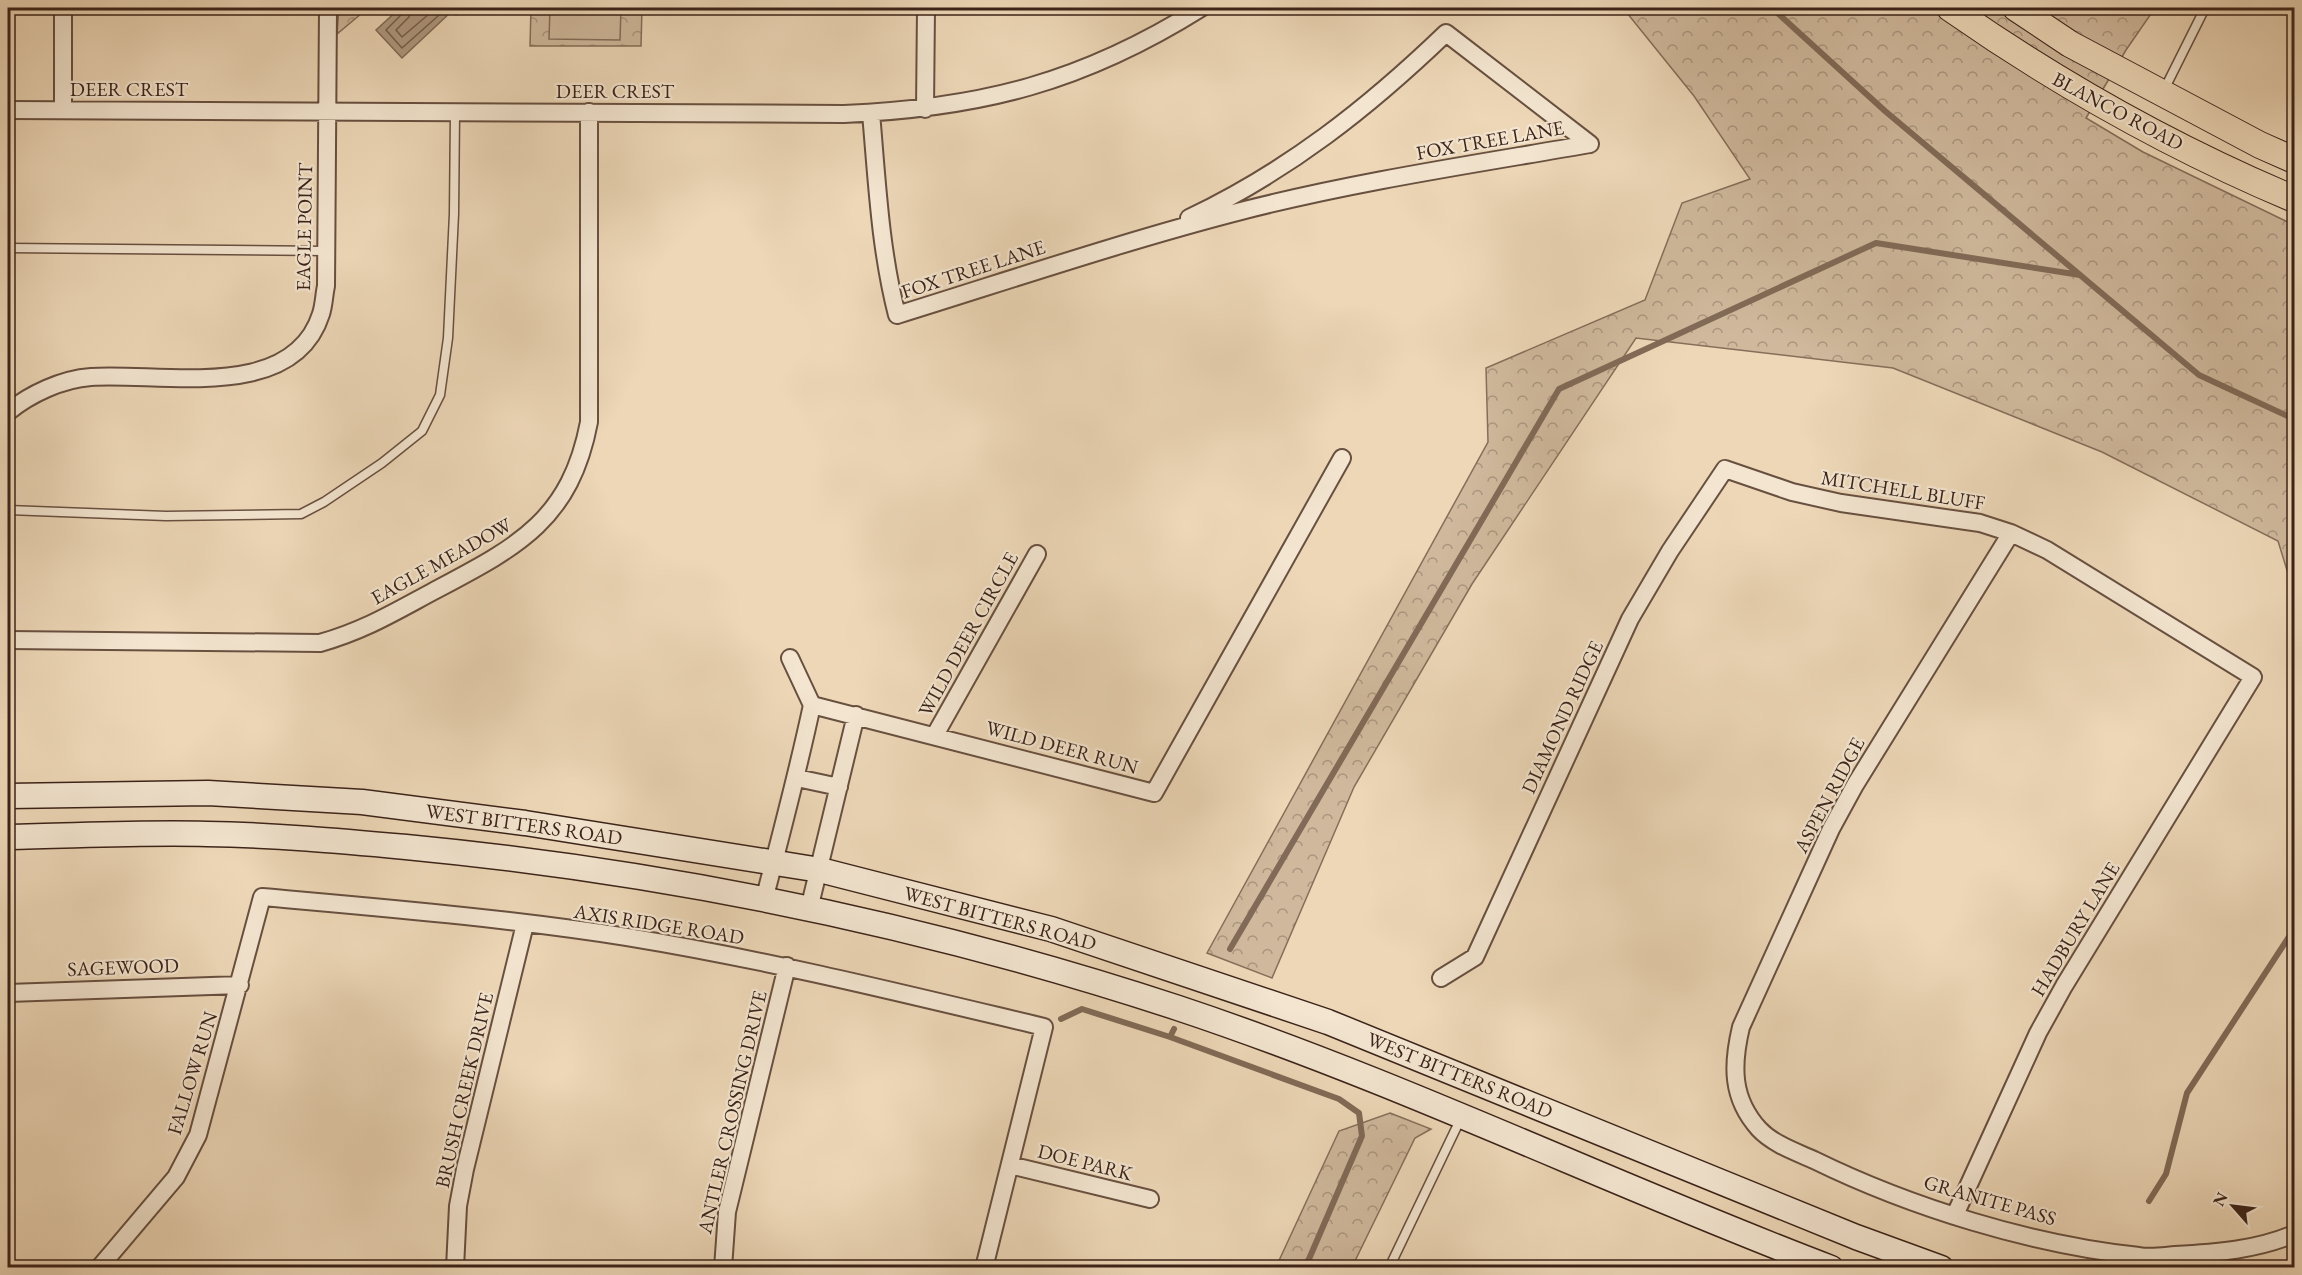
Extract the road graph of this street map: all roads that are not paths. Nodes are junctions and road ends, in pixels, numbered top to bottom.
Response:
1 (63, 8) edge
2 (328, 8) edge
3 (926, 8) edge
4 (1201, 8) edge
5 (1950, 8) edge
6 (2016, 8) edge
7 (2205, 8) edge
8 (2162, 93) junction
9 (926, 109) junction
10 (8, 110) edge
11 (63, 110) junction
12 (327, 110) junction
13 (455, 111) junction
14 (589, 112) junction
15 (871, 113) junction
16 (2143, 124) junction
17 (2295, 160) edge
18 (2295, 199) edge
19 (1154, 234) junction
20 (8, 248) edge
21 (326, 251) junction
22 (8, 412) edge
23 (1341, 458) dead end
24 (1725, 470) joint
25 (8, 510) edge
26 (2012, 533) junction
27 (1037, 554) dead end
28 (8, 640) edge
29 (790, 658) dead end
30 (2253, 677) joint
31 (812, 705) junction
32 (856, 715) junction
33 (935, 735) junction
34 (797, 778) junction
35 (839, 787) junction
36 (8, 796) edge
37 (8, 837) edge
38 (774, 863) junction
39 (820, 870) junction
40 (262, 897) joint
41 (764, 900) junction
42 (809, 909) junction
43 (525, 924) junction
44 (787, 966) junction
45 (1441, 978) dead end
46 (240, 985) junction
47 (8, 993) edge
48 (1328, 1022) junction
49 (1313, 1056) junction
50 (1739, 1097) joint
51 (1462, 1115) junction
52 (1010, 1165) junction
53 (1149, 1199) dead end
54 (1955, 1215) junction
55 (2295, 1234) edge
56 (99, 1268) edge
57 (455, 1268) edge
58 (723, 1268) edge
59 (984, 1268) edge
60 (1389, 1268) edge
61 (1832, 1268) edge
62 (1941, 1268) edge

1 - 11 street
2 - 12 street, EAGLE POINT
3 - 9 street
4 - 9 street, DEER CREST
5 - 16 main road, BLANCO ROAD
6 - 8 main road, BLANCO ROAD
7 - 8 lane
8 - 16 main road
8 - 17 main road, BLANCO ROAD
9 - 15 street, DEER CREST
10 - 11 street, DEER CREST
11 - 12 street, DEER CREST
12 - 13 street, DEER CREST
12 - 21 street, EAGLE POINT
13 - 14 street, DEER CREST
13 - 25 lane
14 - 15 street, DEER CREST
14 - 28 street, EAGLE MEADOW
15 - 19 street, FOX TREE LANE
16 - 18 main road, BLANCO ROAD
19 - 19 street, FOX TREE LANE
20 - 21 lane
21 - 22 street, EAGLE POINT
23 - 33 street, WILD DEER RUN
24 - 26 street, MITCHELL BLUFF
24 - 45 street, DIAMOND RIDGE
26 - 30 street, MITCHELL BLUFF
26 - 50 street, ASPEN RIDGE
27 - 33 street, WILD DEER CIRCLE
29 - 31 street
30 - 54 street, HADBURY LANE
31 - 32 street, WILD DEER RUN
31 - 34 street
32 - 33 street, WILD DEER RUN
32 - 35 street
34 - 35 street
34 - 38 street
35 - 39 street
36 - 38 main road, WEST BITTERS ROAD
37 - 41 main road, WEST BITTERS ROAD
38 - 39 main road, WEST BITTERS ROAD
38 - 41 street
39 - 42 street
39 - 48 main road, WEST BITTERS ROAD
40 - 43 street, AXIS RIDGE ROAD
40 - 46 street, FALLOW RUN
41 - 42 main road, WEST BITTERS ROAD
42 - 49 main road, WEST BITTERS ROAD
43 - 44 street, AXIS RIDGE ROAD
43 - 57 street, BRUSH CREEK DRIVE
44 - 52 street, AXIS RIDGE ROAD
44 - 58 street, ANTLER CROSSING DRIVE
46 - 47 street, SAGEWOOD
46 - 56 street, FALLOW RUN
48 - 49 main road
48 - 62 main road, WEST BITTERS ROAD
49 - 51 main road, WEST BITTERS ROAD
50 - 54 street, GRANITE PASS
51 - 60 lane
51 - 61 main road, WEST BITTERS ROAD
52 - 53 street, DOE PARK
52 - 59 street
54 - 55 street, GRANITE PASS

